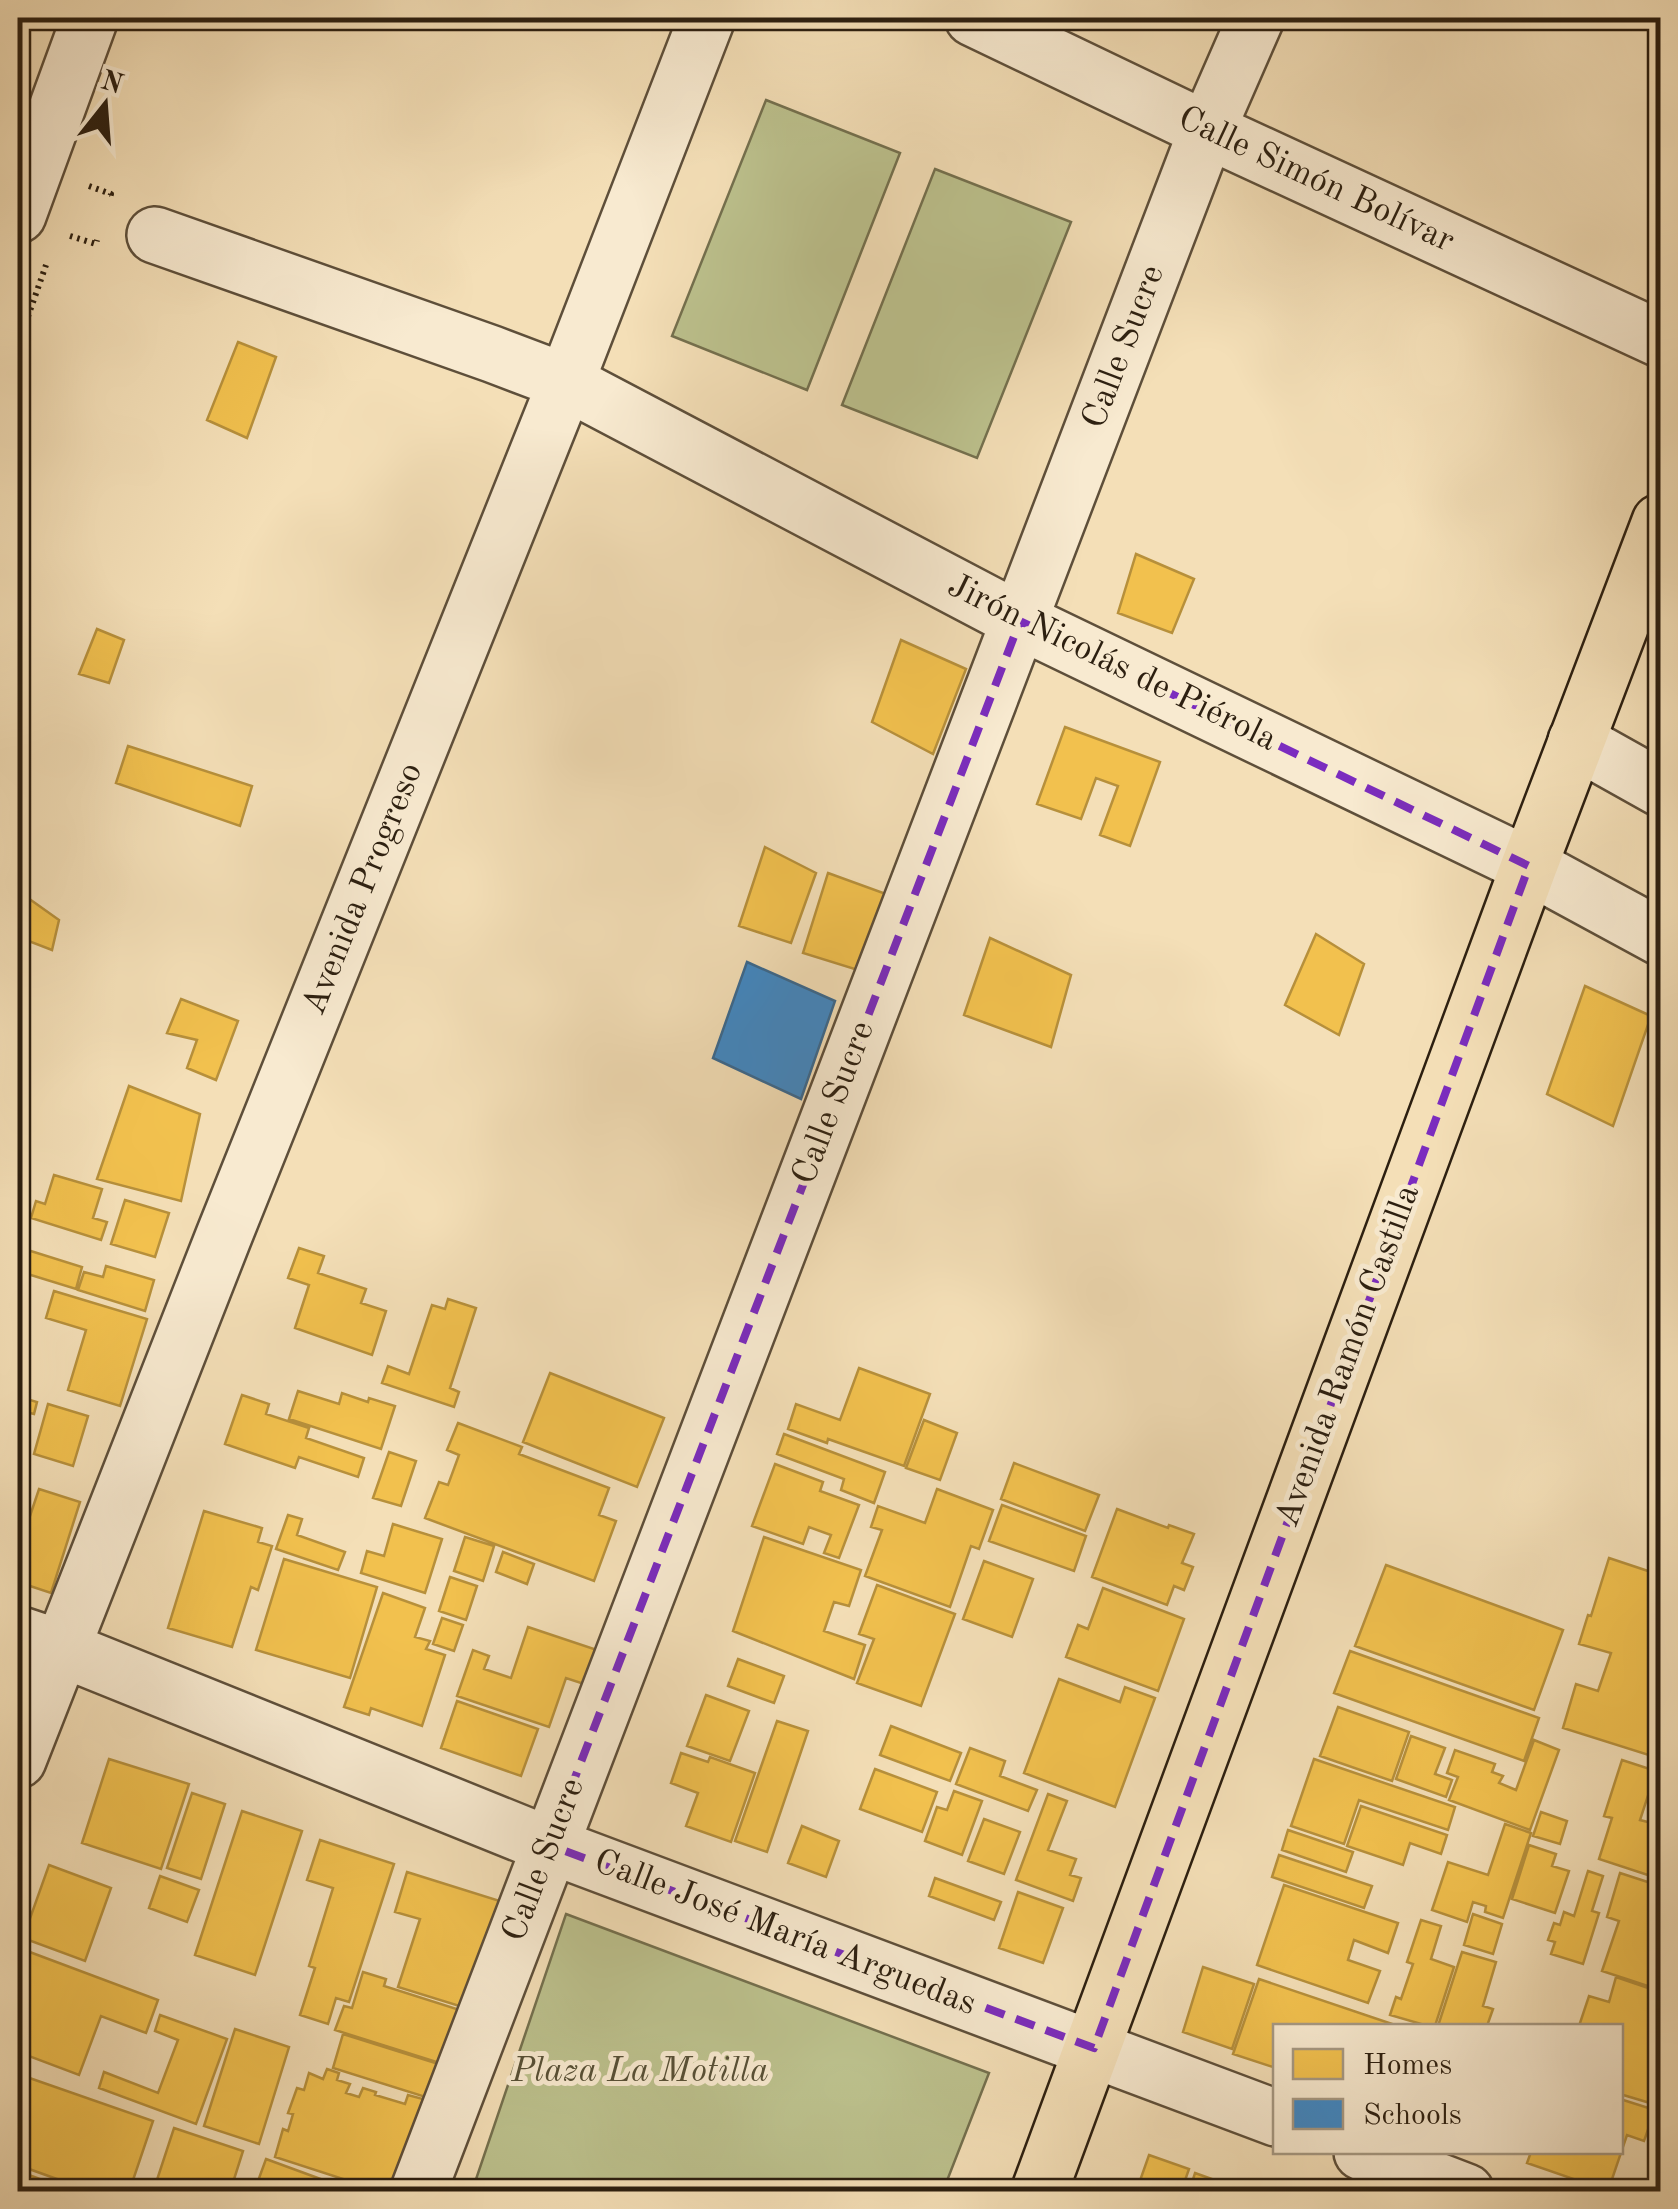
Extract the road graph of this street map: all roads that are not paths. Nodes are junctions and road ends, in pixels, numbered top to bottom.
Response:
1 (90, 18) edge
2 (707, 18) edge
3 (973, 18) edge
4 (1256, 18) edge
5 (1207, 130) junction
6 (42, 233) edge
7 (155, 235) dead end
8 (1660, 339) edge
9 (566, 382) junction
10 (1660, 522) edge
11 (1020, 620) junction
12 (1576, 741) junction
13 (1660, 788) edge
14 (1529, 866) junction
15 (1660, 937) edge
16 (39, 1641) edge
17 (18, 1760) edge
18 (549, 1845) junction
19 (1094, 2048) junction
20 (1273, 2117) edge
21 (1367, 2154) edge
22 (418, 2192) edge
23 (1039, 2192) edge
24 (1466, 2192) edge

1 - 6 street
2 - 9 street, Avenida Progreso
3 - 5 street, Calle Simón Bolívar
4 - 5 street, Calle Sucre
5 - 8 street, Calle Simón Bolívar
5 - 11 street, Calle Sucre
7 - 9 street, Jirón Nicolás de Piérola
9 - 11 street, Jirón Nicolás de Piérola
9 - 16 street, Avenida Progreso
10 - 12 main road, Avenida Ramón Castilla
11 - 14 street, Jirón Nicolás de Piérola
11 - 18 street, Calle Sucre
12 - 13 street
12 - 14 main road, Avenida Ramón Castilla
14 - 15 street, Jirón Nicolás de Piérola
14 - 19 main road, Avenida Ramón Castilla
16 - 17 street, Avenida Progreso
16 - 18 street, Calle José María Arguedas
18 - 19 street, Calle José María Arguedas
18 - 22 street, Calle Sucre
19 - 20 street, Calle José María Arguedas
19 - 23 main road, Avenida Ramón Castilla
21 - 24 street

